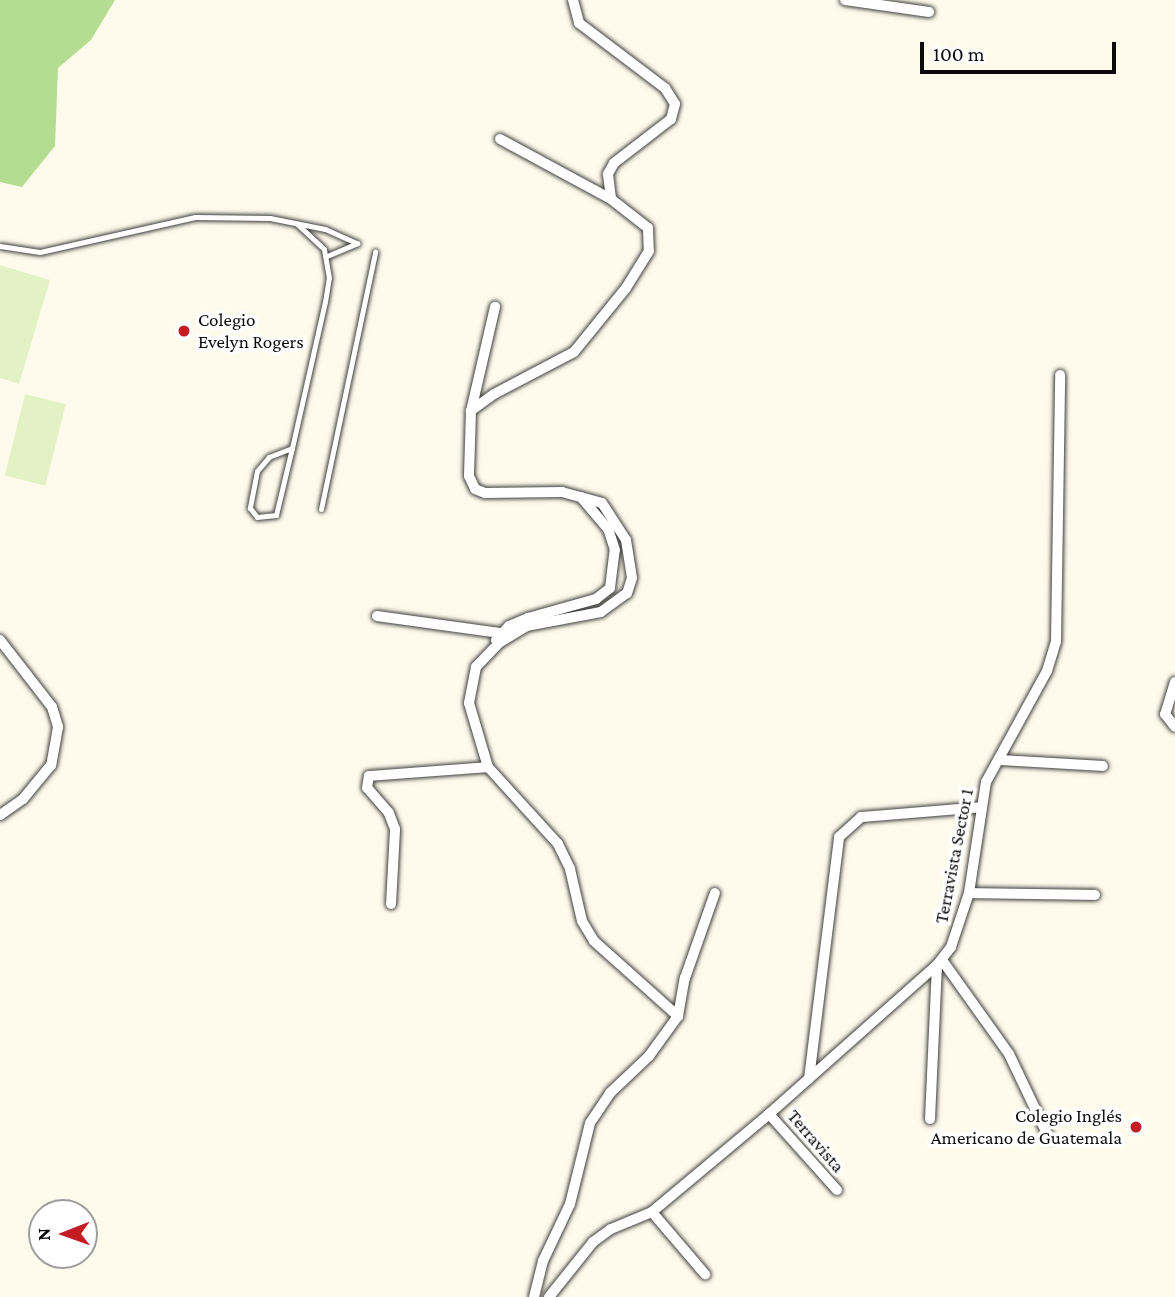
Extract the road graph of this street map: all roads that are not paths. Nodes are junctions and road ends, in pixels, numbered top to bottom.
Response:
1 (573, 0) edge
2 (845, 0) edge
3 (929, 12) dead end
4 (500, 139) dead end
5 (611, 199) junction
6 (296, 223) junction
7 (0, 246) edge
8 (375, 252) dead end
9 (327, 256) junction
10 (495, 307) dead end
11 (1060, 375) dead end
12 (471, 411) junction
13 (292, 448) junction
14 (579, 495) junction
15 (321, 509) dead end
16 (377, 616) dead end
17 (500, 633) junction
18 (0, 640) edge
19 (487, 654) junction
20 (1175, 682) edge
21 (1175, 727) edge
22 (1001, 760) junction
23 (1103, 766) dead end
24 (488, 767) junction
25 (982, 807) junction
26 (0, 815) edge
27 (715, 893) dead end
28 (969, 893) junction
29 (1095, 895) dead end
30 (391, 904) dead end
31 (939, 962) junction
32 (678, 1016) junction
33 (809, 1079) junction
34 (769, 1114) junction
35 (930, 1119) dead end
36 (1049, 1138) dead end
37 (837, 1191) dead end
38 (652, 1212) junction
39 (705, 1274) dead end
40 (534, 1297) edge
41 (549, 1297) edge

1 - 5 street
2 - 3 street
4 - 5 street
5 - 12 street
6 - 7 lane
6 - 9 lane
6 - 9 lane
8 - 15 lane
9 - 13 lane
10 - 12 street
11 - 22 street, Terravista Sector 1
12 - 14 street
13 - 13 lane
14 - 17 street
14 - 19 street
16 - 17 street
17 - 19 street
18 - 26 street
19 - 24 street
20 - 21 street
22 - 23 street
22 - 25 street, Terravista Sector 1
24 - 30 street
24 - 32 street
25 - 28 street, Terravista Sector 1
25 - 33 street
27 - 32 street
28 - 29 street
28 - 31 street, Terravista Sector 1
31 - 33 street, Terravista Sector 1
31 - 35 street
31 - 36 street
32 - 40 street
33 - 34 street, Terravista Sector 1
34 - 37 street, Terravista
34 - 38 street, Terravista Sector 1
38 - 39 street
38 - 41 street, Terravista Sector 1

